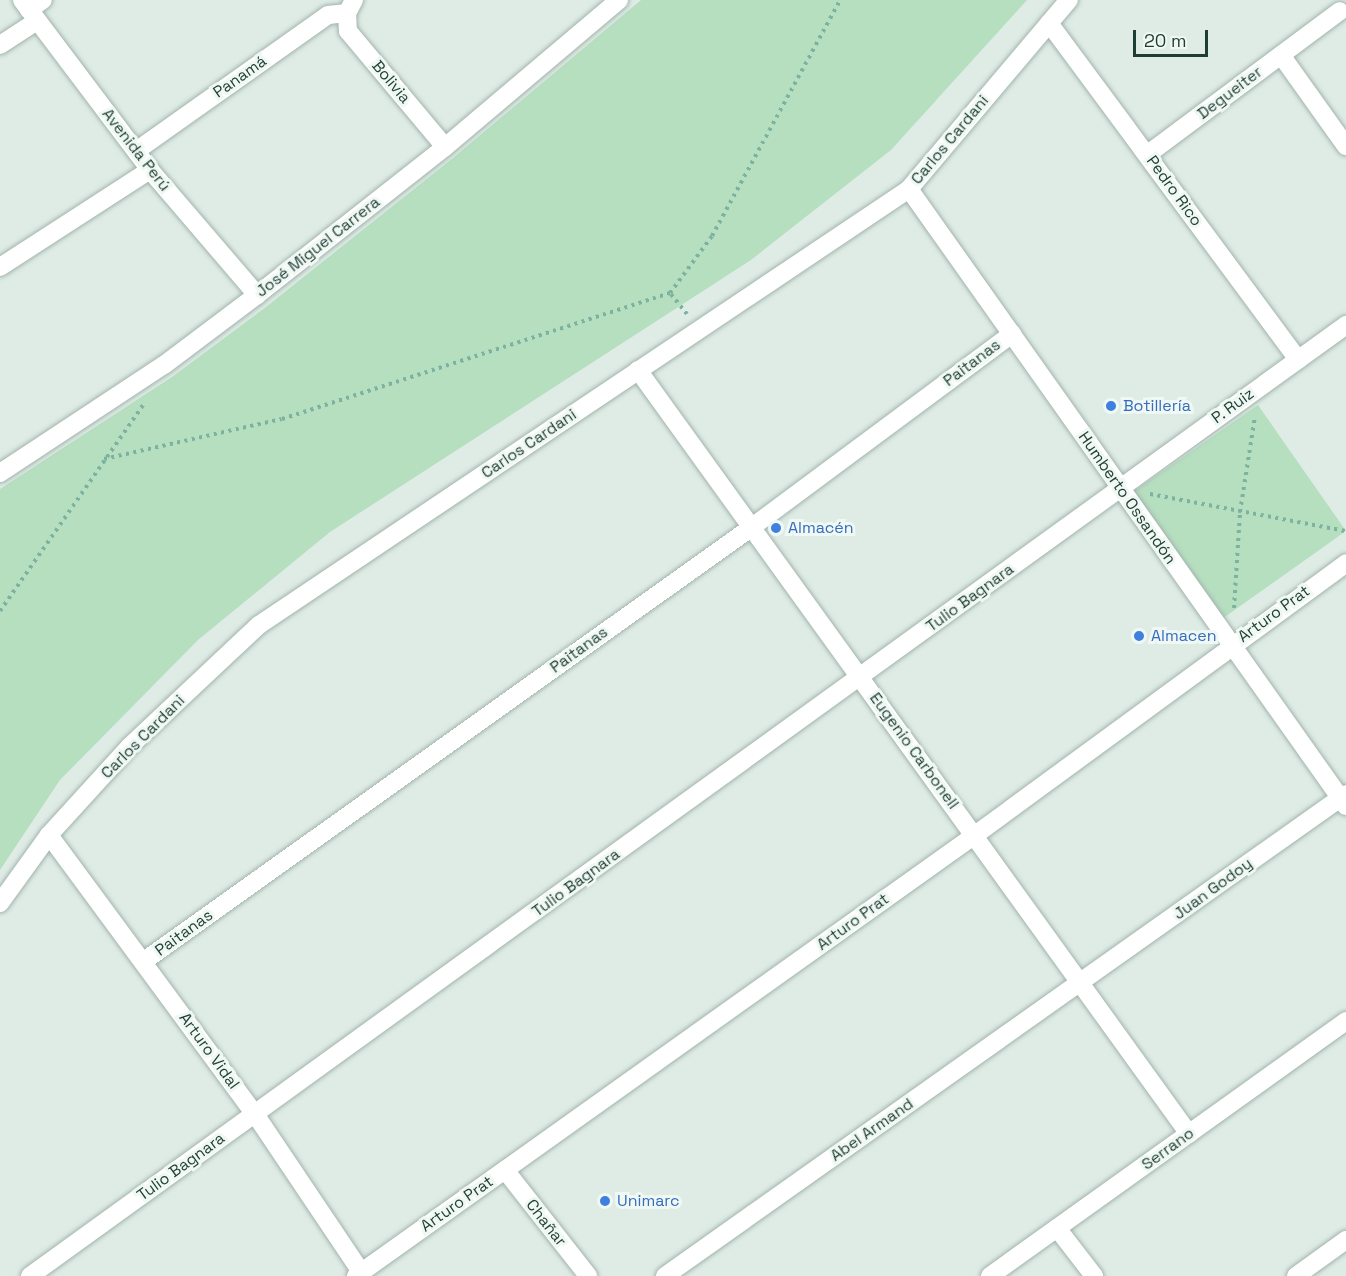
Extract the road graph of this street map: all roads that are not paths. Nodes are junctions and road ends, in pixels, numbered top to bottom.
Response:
1 (619, 0) edge
2 (1069, 0) edge
3 (350, 7) edge
4 (33, 8) edge
5 (1340, 10) edge
6 (1049, 22) junction
7 (0, 45) edge
8 (1281, 55) junction
9 (1346, 146) edge
10 (445, 147) junction
11 (136, 151) junction
12 (1148, 154) junction
13 (150, 170) junction
14 (909, 189) junction
15 (0, 267) edge
16 (257, 295) junction
17 (1346, 325) edge
18 (1012, 334) junction
19 (1298, 360) junction
20 (638, 370) junction
21 (0, 473) edge
22 (1120, 488) junction
23 (752, 526) junction
24 (1346, 563) edge
25 (1232, 645) junction
26 (861, 679) junction
27 (1344, 800) edge
28 (49, 835) junction
29 (975, 835) junction
30 (0, 903) edge
31 (144, 961) junction
32 (1080, 984) junction
33 (1346, 1021) edge
34 (255, 1114) junction
35 (1188, 1134) junction
36 (506, 1170) junction
37 (1057, 1228) junction
38 (1346, 1240) edge
39 (359, 1274) edge
40 (30, 1276) edge
41 (588, 1276) edge
42 (665, 1276) edge
43 (990, 1276) edge
44 (1094, 1276) edge
45 (1296, 1276) edge

1 - 10 street, José Miguel Carrera
2 - 6 street, Carlos Cardani
3 - 10 street, Bolivia
3 - 11 street, Panamá
4 - 7 street
4 - 11 street, Avenida Perú
5 - 8 street, Degueiter
6 - 12 street, Pedro Rico
6 - 14 street, Carlos Cardani
8 - 9 street
8 - 12 street, Degueiter
10 - 16 street, José Miguel Carrera
11 - 13 street, Avenida Perú
12 - 19 street, Pedro Rico
13 - 15 street
13 - 16 street, Avenida Perú
14 - 18 street, Humberto Ossandón
14 - 20 street, Carlos Cardani
16 - 21 street, José Miguel Carrera
17 - 19 street, P. Ruiz
18 - 22 street, Humberto Ossandón
18 - 23 street, Paitanas
19 - 22 street, P. Ruiz
20 - 23 street, Eugenio Carbonell
20 - 28 street, Carlos Cardani
22 - 25 street, Humberto Ossandón
22 - 26 street, Tulio Bagnara
23 - 26 street, Eugenio Carbonell
23 - 31 street, Paitanas
24 - 25 street, Arturo Prat
25 - 27 street, Humberto Ossandón
25 - 29 street, Arturo Prat
26 - 29 street, Eugenio Carbonell
26 - 34 street, Tulio Bagnara
27 - 32 street, Juan Godoy
28 - 30 street, Carlos Cardani
28 - 31 street, Arturo Vidal
29 - 32 street, Eugenio Carbonell
29 - 36 street, Arturo Prat
31 - 34 street, Arturo Vidal
32 - 35 street, Eugenio Carbonell
32 - 42 street, Abel Armand
33 - 35 street, Serrano
34 - 39 street, Arturo Vidal
34 - 40 street, Tulio Bagnara
35 - 37 street, Serrano
36 - 39 street, Arturo Prat
36 - 41 street, Chañar
37 - 43 street, Serrano
37 - 44 street
38 - 45 street

